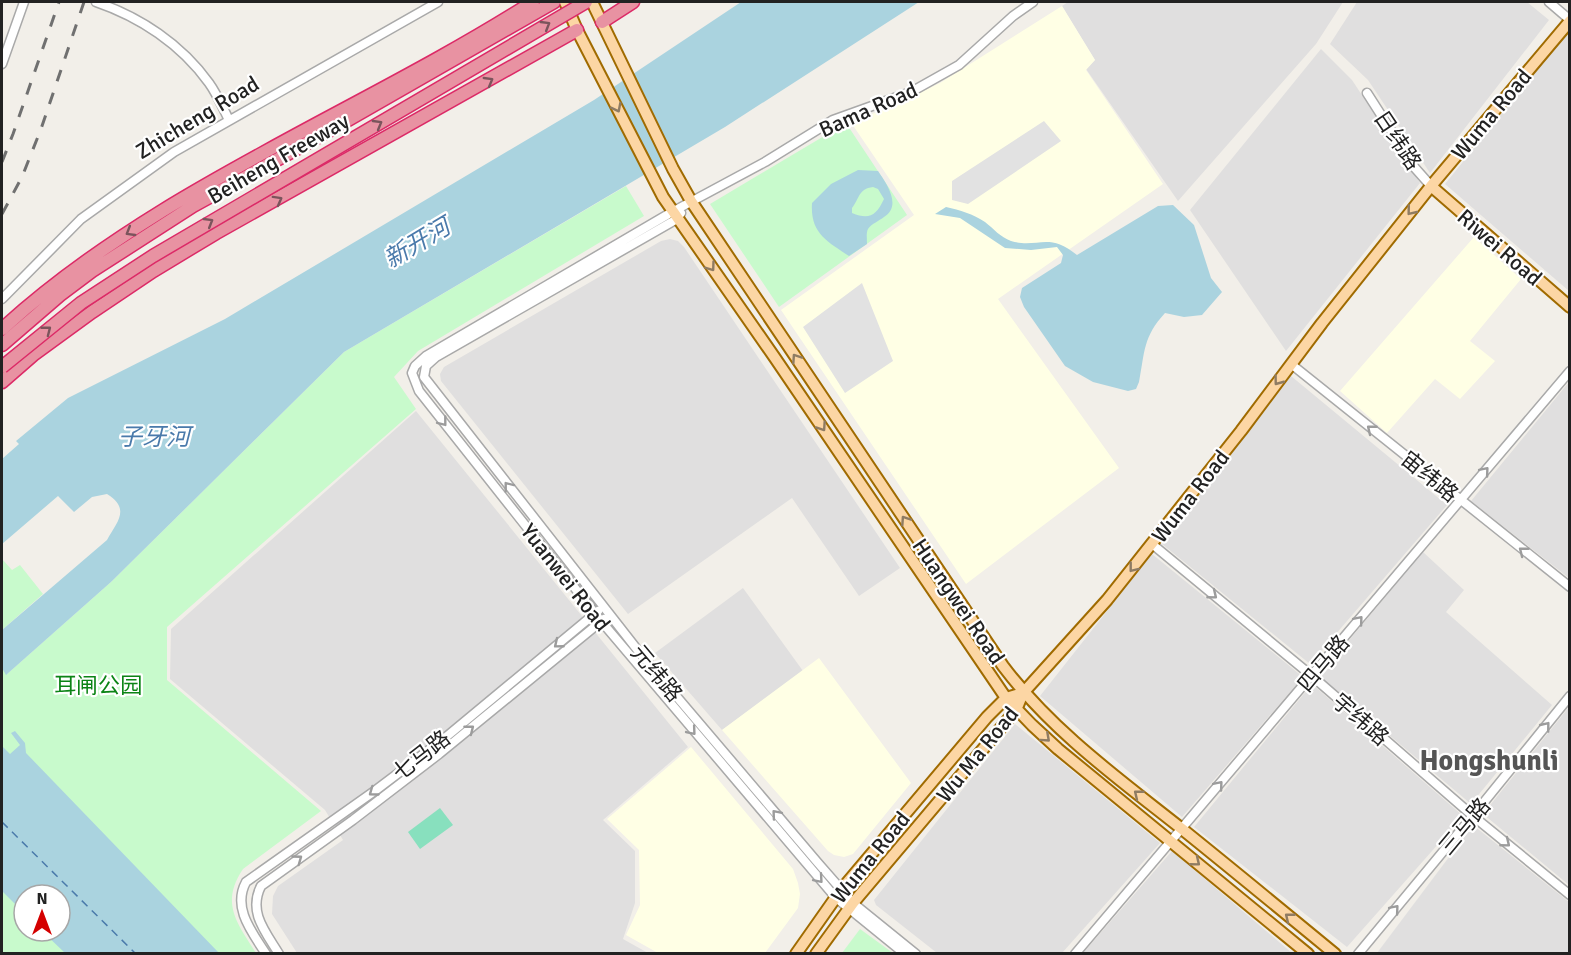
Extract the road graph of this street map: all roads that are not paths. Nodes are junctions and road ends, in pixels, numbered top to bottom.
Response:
1 (24, 2) edge
2 (96, 2) edge
3 (438, 2) edge
4 (533, 2) edge
5 (554, 2) edge
6 (565, 2) edge
7 (586, 2) edge
8 (592, 2) edge
9 (633, 2) edge
10 (1033, 2) edge
11 (1549, 2) edge
12 (1569, 20) edge
13 (602, 22) junction
14 (578, 30) junction
15 (2, 64) edge
16 (1367, 93) dead end
17 (229, 120) junction
18 (1431, 186) junction
19 (691, 201) junction
20 (674, 215) junction
21 (2, 300) edge
22 (1569, 307) edge
23 (2, 328) edge
24 (2, 345) edge
25 (1291, 364) junction
26 (2, 367) edge
27 (424, 371) joint
28 (1569, 372) edge
29 (412, 373) joint
30 (2, 382) edge
31 (1460, 501) junction
32 (1152, 544) junction
33 (1569, 587) edge
34 (603, 607) junction
35 (610, 615) junction
36 (598, 618) junction
37 (1312, 676) junction
38 (1023, 693) junction
39 (1569, 696) edge
40 (1006, 698) junction
41 (1016, 710) junction
42 (1473, 816) junction
43 (1182, 829) junction
44 (1172, 842) junction
45 (839, 894) junction
46 (1569, 895) edge
47 (851, 906) junction
48 (266, 954) edge
49 (279, 954) edge
50 (796, 954) edge
51 (816, 954) edge
52 (905, 954) edge
53 (916, 954) edge
54 (1074, 954) edge
55 (1308, 954) edge
56 (1335, 954) edge
57 (1358, 954) edge

1 - 15 street
2 - 17 street
3 - 17 street, Zhicheng Road
4 -> 23 highway
5 - 24 highway, Beiheng Freeway
6 - 14 main road, Huangwei Road
26 -> 7 highway, Beiheng Freeway, bridge
8 - 13 main road, Huangwei Road
9 - 13 highway
10 - 19 street, Bama Road
11 - 12 street
12 - 18 main road, Wuma Road
13 - 19 main road, Huangwei Road
14 -> 20 main road, Huangwei Road
30 -> 14 highway
16 - 18 street, 日纬路
17 - 21 street, Zhicheng Road
18 - 22 main road, Riwei Road
18 -> 25 main road, Wuma Road
19 - 20 street, Bama Road
38 -> 19 main road, Huangwei Road
20 - 27 street, Bama Road
20 - 29 street, Bama Road
20 -> 40 main road, Huangwei Road
31 -> 25 street, 宙纬路
25 -> 32 main road, Wuma Road
34 -> 27 street, 元纬路
31 -> 28 street, 四马路
29 -> 36 street, Yuanwei Road
33 -> 31 street, 宙纬路
37 -> 31 street, 四马路
32 -> 37 street, 宇纬路
32 -> 38 main road, Wuma Road
34 - 35 street, 元纬路
34 - 36 street, 七马路
35 - 36 street, 七马路
45 -> 35 street, 元纬路
36 -> 45 street, Yuanwei Road
36 -> 48 street, 七马路
49 -> 36 street, 七马路
37 - 42 street, 宇纬路
43 -> 37 street, 四马路
38 - 40 main road
38 - 41 main road, Wu Ma Road
43 -> 38 main road, Huangwei Road
42 -> 39 street, 三马路
40 - 41 main road, Huangwei Road
40 - 45 main road, Wuma Road
41 -> 44 main road, Huangwei Road
41 - 47 main road, Wu Ma Road
42 -> 46 street, 宇纬路
57 -> 42 street, 三马路
43 - 44 street, 四马路
56 -> 43 main road, Huangwei Road
44 - 54 street, 四马路
44 -> 55 main road, Huangwei Road
45 - 47 street, Yuanwei Road
45 - 50 main road, Wuma Road
47 - 51 main road, Wu Ma Road
47 - 52 street, Yuanwei Road
47 - 53 street

